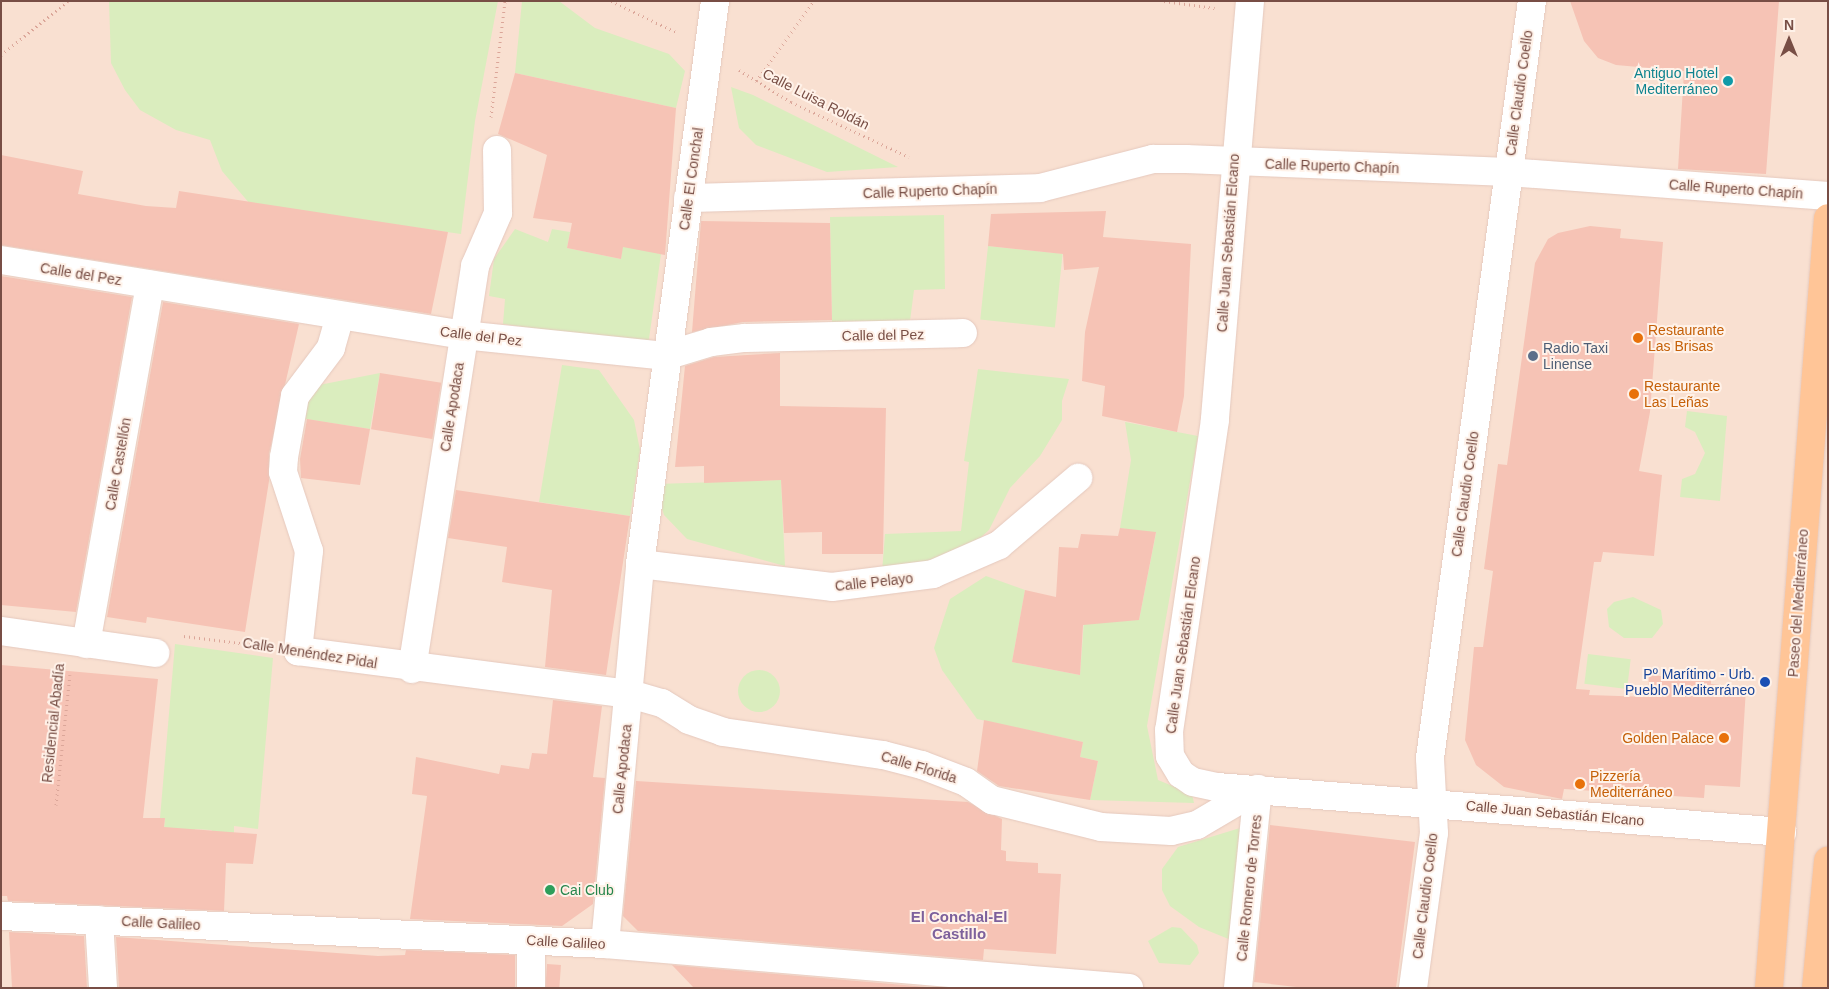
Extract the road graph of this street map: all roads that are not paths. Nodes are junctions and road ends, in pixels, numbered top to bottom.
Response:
1 (715, 1) edge
2 (1532, 1) edge
3 (1249, 7) edge
4 (497, 150) road end
5 (1234, 162) junction
6 (1508, 172) junction
7 (1828, 196) edge
8 (688, 198) junction
9 (1828, 218) edge
10 (1, 260) edge
11 (150, 285) junction
12 (340, 316) junction
13 (963, 333) dead end
14 (463, 335) junction
15 (665, 356) junction
16 (1078, 478) dead end
17 (640, 564) junction
18 (1, 631) edge
19 (80, 643) junction
20 (156, 653) road end
21 (412, 669) junction
22 (630, 694) junction
23 (1258, 789) junction
24 (1433, 803) junction
25 (1782, 832) junction
26 (1828, 861) edge
27 (1, 916) edge
28 (99, 920) junction
29 (531, 940) junction
30 (605, 944) junction
31 (957, 980) edge
32 (103, 988) edge
33 (531, 988) edge
34 (1129, 988) edge
35 (1238, 988) edge
36 (1413, 988) edge
37 (1769, 988) edge
38 (1816, 988) edge

1 - 8 street, Calle El Conchal
2 - 6 street, Calle Claudio Coello
3 - 5 street, Calle Juan Sebastián Elcano
4 - 14 street, Calle Apodaca
5 - 6 street, Calle Ruperto Chapín
5 - 8 street, Calle Ruperto Chapín
5 - 23 street, Calle Juan Sebastián Elcano
6 - 7 street, Calle Ruperto Chapín
6 - 24 street, Calle Claudio Coello
8 - 15 street, Calle El Conchal
9 - 25 main road, Paseo del Mediterráneo
10 - 11 street, Calle del Pez
11 - 12 street, Calle del Pez
11 - 19 street, Calle Castellón
12 - 14 street, Calle del Pez
12 - 21 street, Calle Menéndez Pidal
13 - 15 street, Calle del Pez
14 - 15 street, Calle del Pez
14 - 21 street, Calle Apodaca
15 - 17 street, Calle Apodaca
16 - 17 street, Calle Pelayo
17 - 22 street, Calle Apodaca
18 - 19 street
19 - 20 street
21 - 22 street, Calle Menéndez Pidal
22 - 23 street, Calle Florida
22 - 30 street, Calle Apodaca
23 - 24 street, Calle Juan Sebastián Elcano
23 - 35 street, Calle Romero de Torres
24 - 25 street, Calle Juan Sebastián Elcano
24 - 36 street, Calle Claudio Coello
25 - 37 main road, Paseo del Mediterráneo
26 - 38 main road
27 - 28 street, Calle Galileo
28 - 29 street, Calle Galileo
28 - 32 street
29 - 30 street, Calle Galileo
29 - 33 street
30 - 31 street, Calle Galileo
31 - 34 street, Calle Galileo

